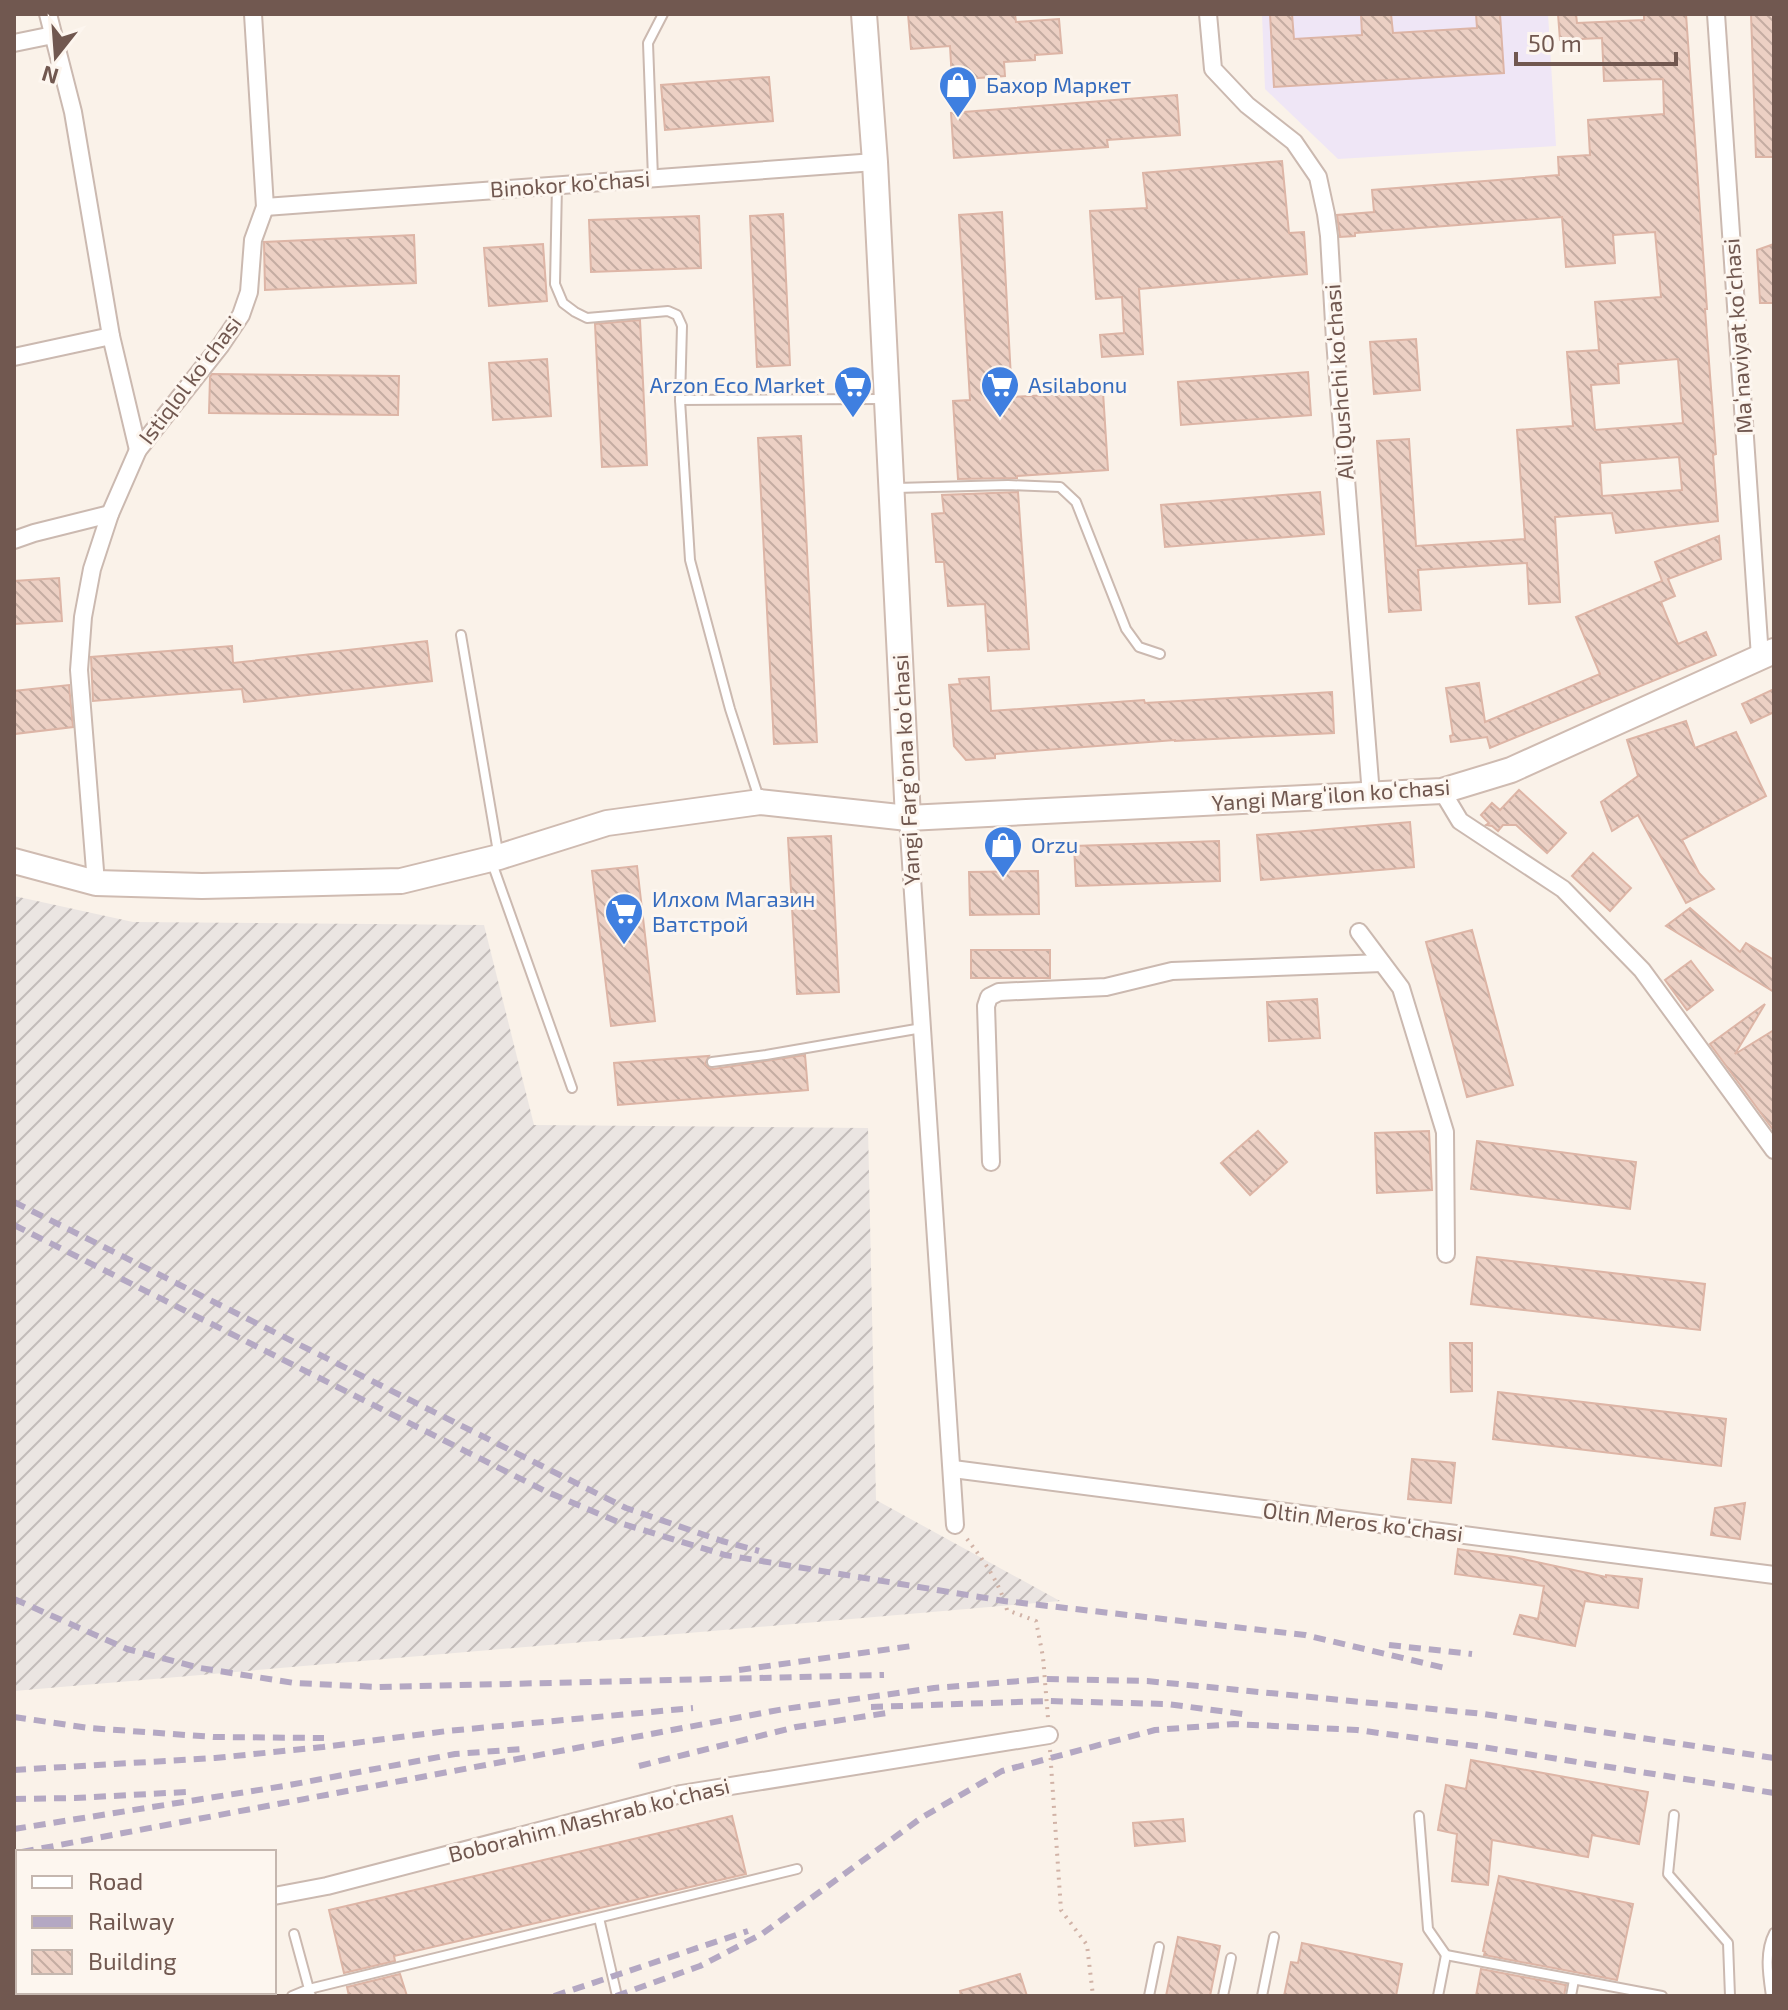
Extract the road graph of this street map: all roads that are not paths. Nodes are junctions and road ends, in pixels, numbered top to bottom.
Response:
1 (48, 14) edge
2 (253, 14) edge
3 (663, 14) edge
4 (864, 14) edge
5 (1208, 14) edge
6 (1716, 14) edge
7 (53, 35) junction
8 (14, 43) edge
9 (875, 162) junction
10 (653, 178) junction
11 (557, 185) junction
12 (265, 207) junction
13 (111, 336) junction
14 (14, 357) edge
15 (887, 399) junction
16 (680, 400) junction
17 (138, 450) junction
18 (891, 488) junction
19 (110, 514) junction
20 (14, 540) edge
21 (461, 635) dead end
22 (1160, 654) dead end
23 (1767, 654) edge
24 (1442, 791) junction
25 (1371, 795) junction
26 (760, 802) junction
27 (908, 818) junction
28 (495, 858) junction
29 (14, 861) edge
30 (96, 883) junction
31 (1359, 932) dead end
32 (1382, 963) junction
33 (922, 1028) junction
34 (712, 1062) dead end
35 (572, 1088) dead end
36 (1774, 1150) edge
37 (991, 1162) dead end
38 (1446, 1254) dead end
39 (953, 1469) junction
40 (955, 1525) road end
41 (1774, 1575) edge
42 (1049, 1735) road end
43 (1674, 1815) dead end
44 (1419, 1816) dead end
45 (797, 1869) dead end
46 (276, 1896) edge
47 (599, 1918) junction
48 (1774, 1933) edge
49 (294, 1934) dead end
50 (1274, 1937) dead end
51 (1159, 1947) dead end
52 (1446, 1955) junction
53 (1231, 1958) dead end
54 (1574, 1980) junction
55 (310, 1993) edge
56 (292, 1996) edge
57 (617, 1996) edge
58 (1149, 1996) edge
59 (1223, 1996) edge
60 (1262, 1996) edge
61 (1438, 1996) edge
62 (1571, 1996) edge
63 (1662, 1996) edge
64 (1730, 1996) edge
65 (1771, 1996) edge

1 - 7 street
2 - 12 street, Istiqlol koʻchasi
3 - 10 lane
4 - 9 main road, Yangi Fargʻona koʻchasi
5 - 25 street, Ali Qushchi koʻchasi
6 - 23 street, Maʻnaviyat koʻchasi
7 - 8 street
7 - 13 street
9 - 10 street, Binokor ko'chasi
9 - 15 main road, Yangi Fargʻona koʻchasi
10 - 11 street, Binokor ko'chasi
11 - 12 street, Binokor ko'chasi
11 - 16 lane
12 - 17 street, Istiqlol koʻchasi
13 - 14 street
13 - 17 street
15 - 16 lane
15 - 18 main road, Yangi Fargʻona koʻchasi
16 - 26 lane
17 - 19 street, Istiqlol koʻchasi
18 - 22 lane
18 - 27 main road, Yangi Fargʻona koʻchasi
19 - 20 street
19 - 30 street, Istiqlol koʻchasi
21 - 28 lane
23 - 24 main road, Yangi Margʻilon koʻchasi
24 - 25 main road, Yangi Margʻilon koʻchasi
24 - 36 street
25 - 27 main road, Yangi Margʻilon koʻchasi
26 - 27 main road, Yangi Margʻilon koʻchasi
26 - 28 main road, Yangi Margʻilon koʻchasi
27 - 33 street, Yangi Fargʻona koʻchasi
28 - 30 main road, Yangi Margʻilon koʻchasi
28 - 35 lane
29 - 30 main road, Yangi Margʻilon koʻchasi
31 - 32 street
32 - 37 street
32 - 38 street
33 - 34 lane
33 - 39 street, Yangi Fargʻona koʻchasi
39 - 40 street, Yangi Fargʻona koʻchasi
39 - 41 street, Oltin Meros koʻchasi
42 - 46 street, Boborahim Mashrab koʻchasi
43 - 64 lane
44 - 52 lane
45 - 47 lane
47 - 55 lane
47 - 57 lane
48 - 65 lane
49 - 55 lane
50 - 60 lane
51 - 58 lane
52 - 54 lane
52 - 61 lane
53 - 59 lane
54 - 62 lane
54 - 63 lane
55 - 56 lane

